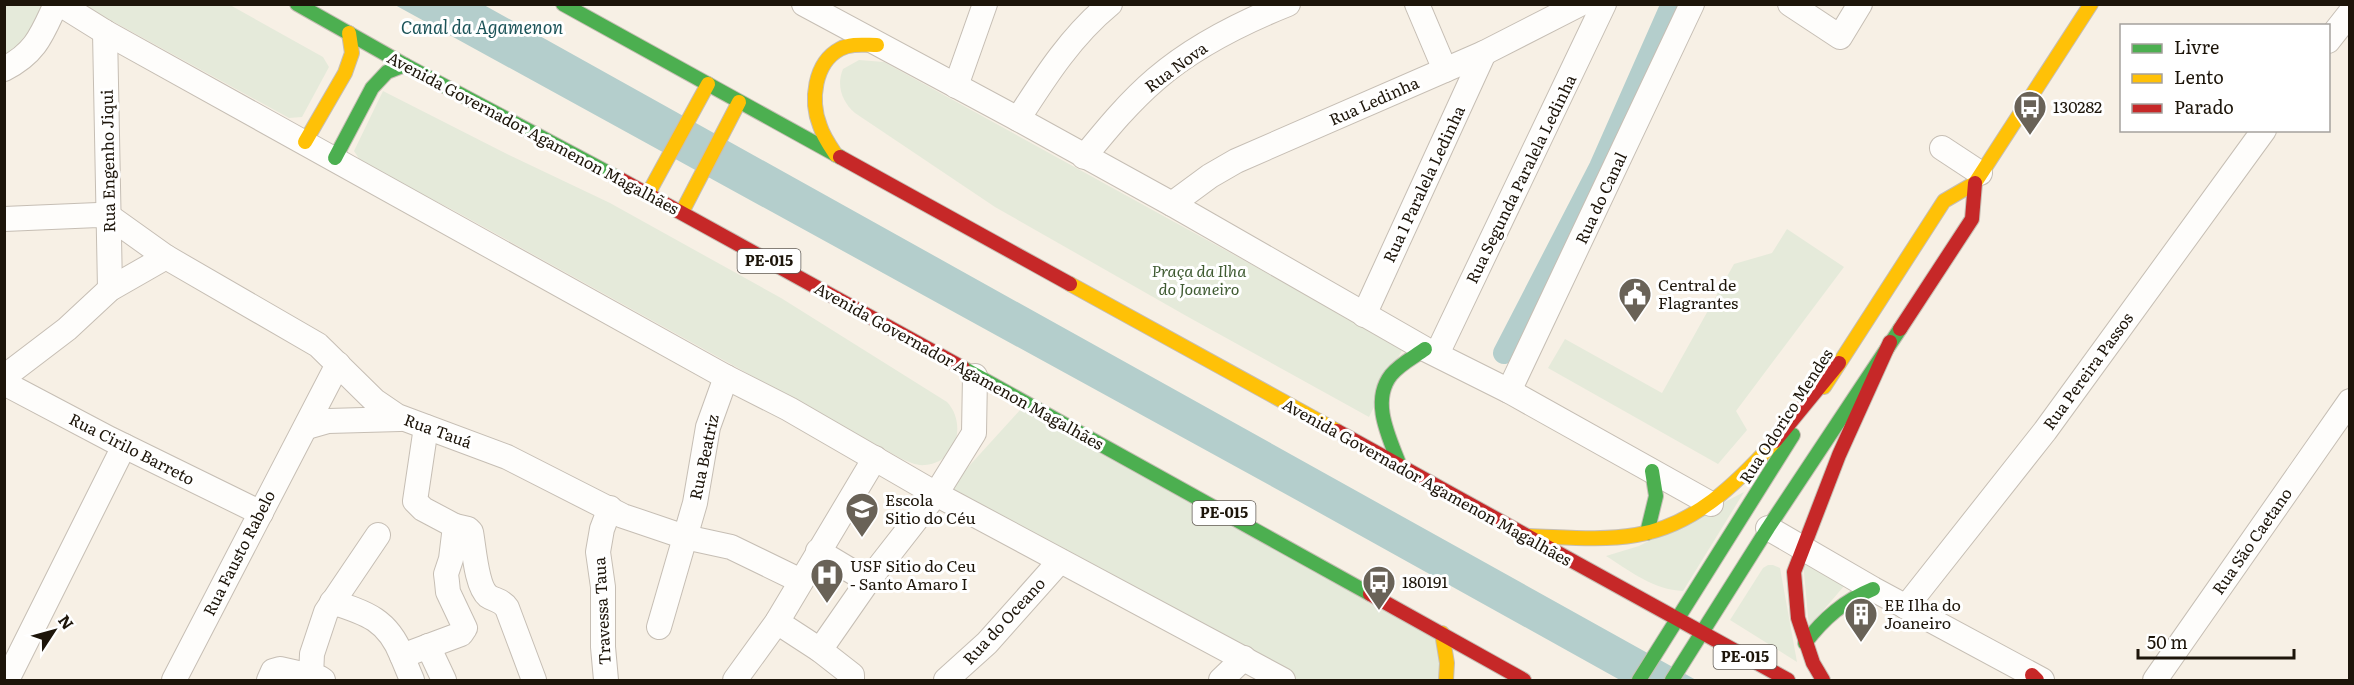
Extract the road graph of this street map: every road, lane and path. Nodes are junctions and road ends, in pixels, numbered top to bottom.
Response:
1 (58, 4) edge
2 (297, 4) edge
3 (563, 4) edge
4 (804, 4) edge
5 (985, 4) edge
6 (1110, 4) edge
7 (1288, 4) edge
8 (1417, 4) edge
9 (1580, 4) edge
10 (1604, 4) edge
11 (1692, 4) edge
12 (1790, 4) edge
13 (1860, 4) edge
14 (2091, 4) edge
15 (2349, 13) edge
16 (105, 32) junction
17 (350, 33) junction
18 (2330, 38) edge
19 (877, 45) junction
20 (1484, 53) junction
21 (405, 65) junction
22 (4, 69) edge
23 (1445, 70) junction
24 (708, 84) junction
25 (956, 86) junction
26 (739, 102) junction
27 (1018, 119) junction
28 (2263, 132) edge
29 (305, 142) junction
30 (1942, 148) dead end
31 (836, 155) junction
32 (1084, 157) junction
33 (335, 158) junction
34 (1977, 178) junction
35 (648, 194) junction
36 (1172, 204) junction
37 (682, 212) junction
38 (110, 217) junction
39 (4, 219) edge
40 (166, 257) junction
41 (110, 290) junction
42 (1364, 315) junction
43 (1890, 342) junction
44 (1431, 352) junction
45 (1839, 363) junction
46 (338, 364) junction
47 (975, 376) junction
48 (4, 377) edge
49 (726, 377) junction
50 (4, 383) edge
51 (1509, 391) junction
52 (2349, 401) edge
53 (416, 423) junction
54 (307, 427) junction
55 (124, 446) junction
56 (875, 458) junction
57 (1400, 466) junction
58 (1652, 471) junction
59 (936, 494) junction
60 (1711, 504) junction
61 (610, 508) junction
62 (261, 513) junction
63 (455, 526) junction
64 (1768, 528) junction
65 (1647, 533) junction
66 (378, 535) dead end
67 (1526, 536) junction
68 (685, 537) junction
69 (1803, 548) junction
70 (818, 551) junction
71 (1060, 561) junction
72 (801, 581) junction
73 (868, 581) junction
74 (1873, 589) junction
75 (332, 602) junction
76 (1906, 607) junction
77 (1677, 619) junction
78 (777, 622) junction
79 (659, 627) dead end
80 (1442, 633) junction
81 (1702, 633) junction
82 (1805, 643) junction
83 (428, 646) junction
84 (820, 650) junction
85 (1472, 651) junction
86 (402, 656) junction
87 (1244, 658) junction
88 (1476, 670) dead end
89 (317, 678) edge
90 (852, 679) edge
91 (2037, 679) edge
92 (7, 681) edge
93 (174, 681) edge
94 (269, 681) edge
95 (412, 681) edge
96 (444, 681) edge
97 (534, 681) edge
98 (606, 681) edge
99 (735, 681) edge
100 (946, 681) edge
101 (1221, 681) edge
102 (1283, 681) edge
103 (1446, 681) edge
104 (1524, 681) edge
105 (1639, 681) edge
106 (1672, 681) edge
107 (1788, 681) edge
108 (1823, 681) edge
109 (2155, 681) edge

1 - 16 street
1 - 22 street
2 - 17 main road, Avenida Governador Agamenon Magalhães / PE-015
3 - 24 main road, Avenida Governador Agamenon Magalhães / PE-015
4 - 19 street
5 - 25 street
6 - 27 street
7 - 32 street, Rua Nova
8 - 23 street
9 - 20 street, Rua Ledinha
10 - 44 street, Rua Segunda Paralela Ledinha
11 - 51 street, Rua do Canal
12 - 13 street
14 - 34 main road, Rua Odorico Mendes
15 - 18 street
16 - 29 street
16 - 38 street, Rua Engenho Jiqui
17 - 21 main road, Avenida Governador Agamenon Magalhães / PE-015
17 - 29 main road
19 - 25 street
19 - 31 main road
20 - 23 street, Rua Ledinha
20 - 42 street, Rua 1 Paralela Ledinha
21 - 33 main road
21 - 35 main road, Avenida Governador Agamenon Magalhães / PE-015
23 - 36 street, Rua Ledinha
24 - 26 main road, Avenida Governador Agamenon Magalhães / PE-015
24 - 35 main road
25 - 27 street
26 - 31 main road, Avenida Governador Agamenon Magalhães / PE-015
26 - 37 main road
27 - 32 street
28 - 76 street, Rua Pereira Passos
29 - 33 street
30 - 34 street
31 - 57 main road, Avenida Governador Agamenon Magalhães / PE-015
32 - 36 street
33 - 49 street
34 - 43 main road
34 - 45 main road, Rua Odorico Mendes
35 - 37 main road, Avenida Governador Agamenon Magalhães / PE-015
36 - 42 street
37 - 47 main road, Avenida Governador Agamenon Magalhães / PE-015
38 - 39 street
38 - 40 street, Rua Tauá
38 - 41 street, Rua Engenho Jiqui
40 - 41 street
40 - 46 street, Rua Tauá
41 - 48 street
42 - 44 street
43 - 64 main road
43 - 69 main road
44 - 51 street
44 - 57 main road
45 - 60 main road
45 - 77 main road, Rua Odorico Mendes
46 - 53 street, Rua Tauá
46 - 54 street, Rua Fausto Rabelo
47 - 59 street
47 - 80 main road, Avenida Governador Agamenon Magalhães / PE-015
49 - 56 street
49 - 68 street, Rua Beatriz
50 - 55 street, Rua Cirilo Barreto
51 - 58 street
52 - 109 street, Rua São Caetano
53 - 54 street
53 - 61 street, Rua Tauá
53 - 63 street
54 - 62 street, Rua Fausto Rabelo
55 - 62 street, Rua Cirilo Barreto
55 - 92 street
56 - 59 street
56 - 70 street
57 - 67 main road, Avenida Governador Agamenon Magalhães / PE-015
58 - 60 street
58 - 65 main road
59 - 71 street
59 - 73 street
60 - 65 main road
61 - 68 street, Rua Tauá
61 - 98 street, Travessa Taua
62 - 93 street, Rua Fausto Rabelo
63 - 83 street
63 - 97 street
64 - 69 street
64 - 81 main road
65 - 67 main road
66 - 75 street
67 - 77 main road, Avenida Governador Agamenon Magalhães / PE-015
68 - 72 street, Rua Tauá
68 - 79 street, Rua Beatriz
69 - 74 street
69 - 82 main road
70 - 72 street
70 - 73 street
71 - 87 street
71 - 100 street, Rua do Oceano
72 - 78 street
73 - 84 street
74 - 76 street
74 - 82 main road
75 - 86 street
75 - 89 street
76 - 91 street
77 - 81 main road, Avenida Governador Agamenon Magalhães / PE-015
77 - 105 main road, Rua Odorico Mendes
78 - 84 street
78 - 99 street
80 - 85 main road, Avenida Governador Agamenon Magalhães / PE-015
80 - 103 main road
81 - 106 main road
81 - 107 main road, Avenida Governador Agamenon Magalhães / PE-015
82 - 108 main road
83 - 86 street
83 - 96 street
84 - 90 street
85 - 88 main road
85 - 104 main road, Avenida Governador Agamenon Magalhães / PE-015
86 - 95 street
87 - 101 street
87 - 102 street
89 - 94 street

